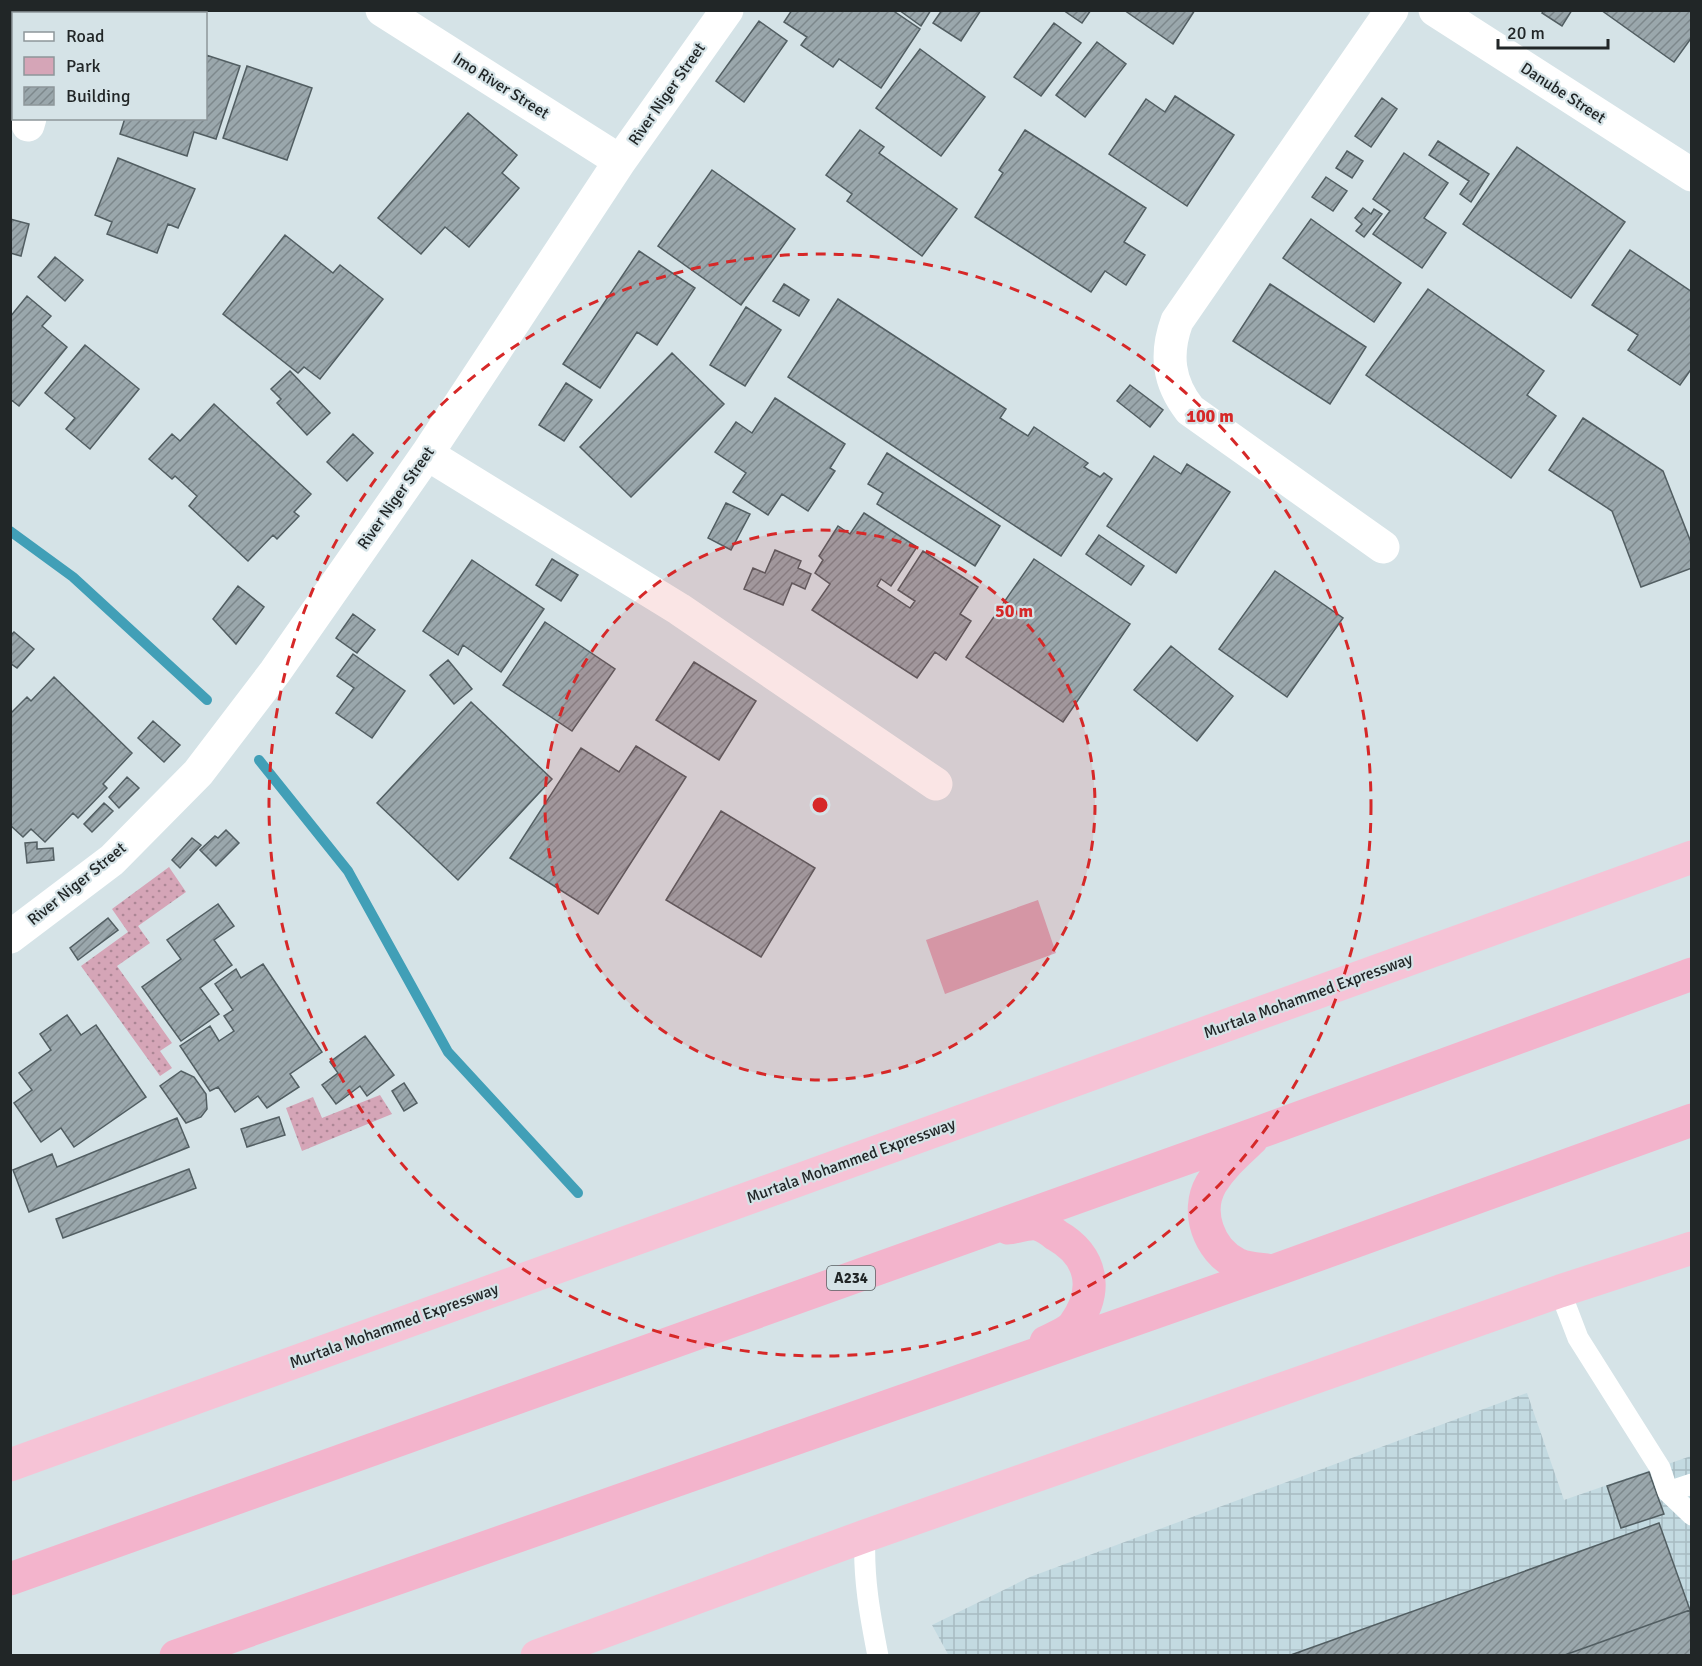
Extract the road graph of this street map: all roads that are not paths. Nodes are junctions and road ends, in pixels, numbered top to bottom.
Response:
1 (382, 10) edge
2 (727, 10) edge
3 (1392, 10) edge
4 (1436, 10) edge
5 (620, 161) junction
6 (1692, 175) edge
7 (427, 454) junction
8 (1383, 547) dead end
9 (936, 784) dead end
10 (1692, 857) edge
11 (14, 928) edge
12 (1692, 974) edge
13 (1692, 1120) edge
14 (1260, 1132) junction
15 (976, 1233) junction
16 (1692, 1248) edge
17 (1273, 1270) junction
18 (1560, 1291) junction
19 (1003, 1366) junction
20 (10, 1465) edge
21 (1692, 1484) edge
22 (1668, 1492) junction
23 (1692, 1515) edge
24 (865, 1536) junction
25 (10, 1579) edge
26 (176, 1656) edge
27 (537, 1656) edge
28 (878, 1656) edge

1 - 5 street, Imo River Street
2 - 5 street, River Niger Street
3 - 8 street
4 - 6 street, Danube Street
5 - 7 street, River Niger Street
7 - 9 street
7 - 11 street, River Niger Street
10 - 20 highway, Murtala Mohammed Expressway
12 - 14 highway, A234
13 - 17 highway
14 - 15 highway, A234
14 - 17 highway
15 - 19 highway
15 - 25 highway, A234
16 - 18 highway
17 - 19 highway
18 - 22 lane
18 - 24 highway
19 - 26 highway
21 - 22 lane
22 - 23 lane
24 - 27 highway
24 - 28 lane

